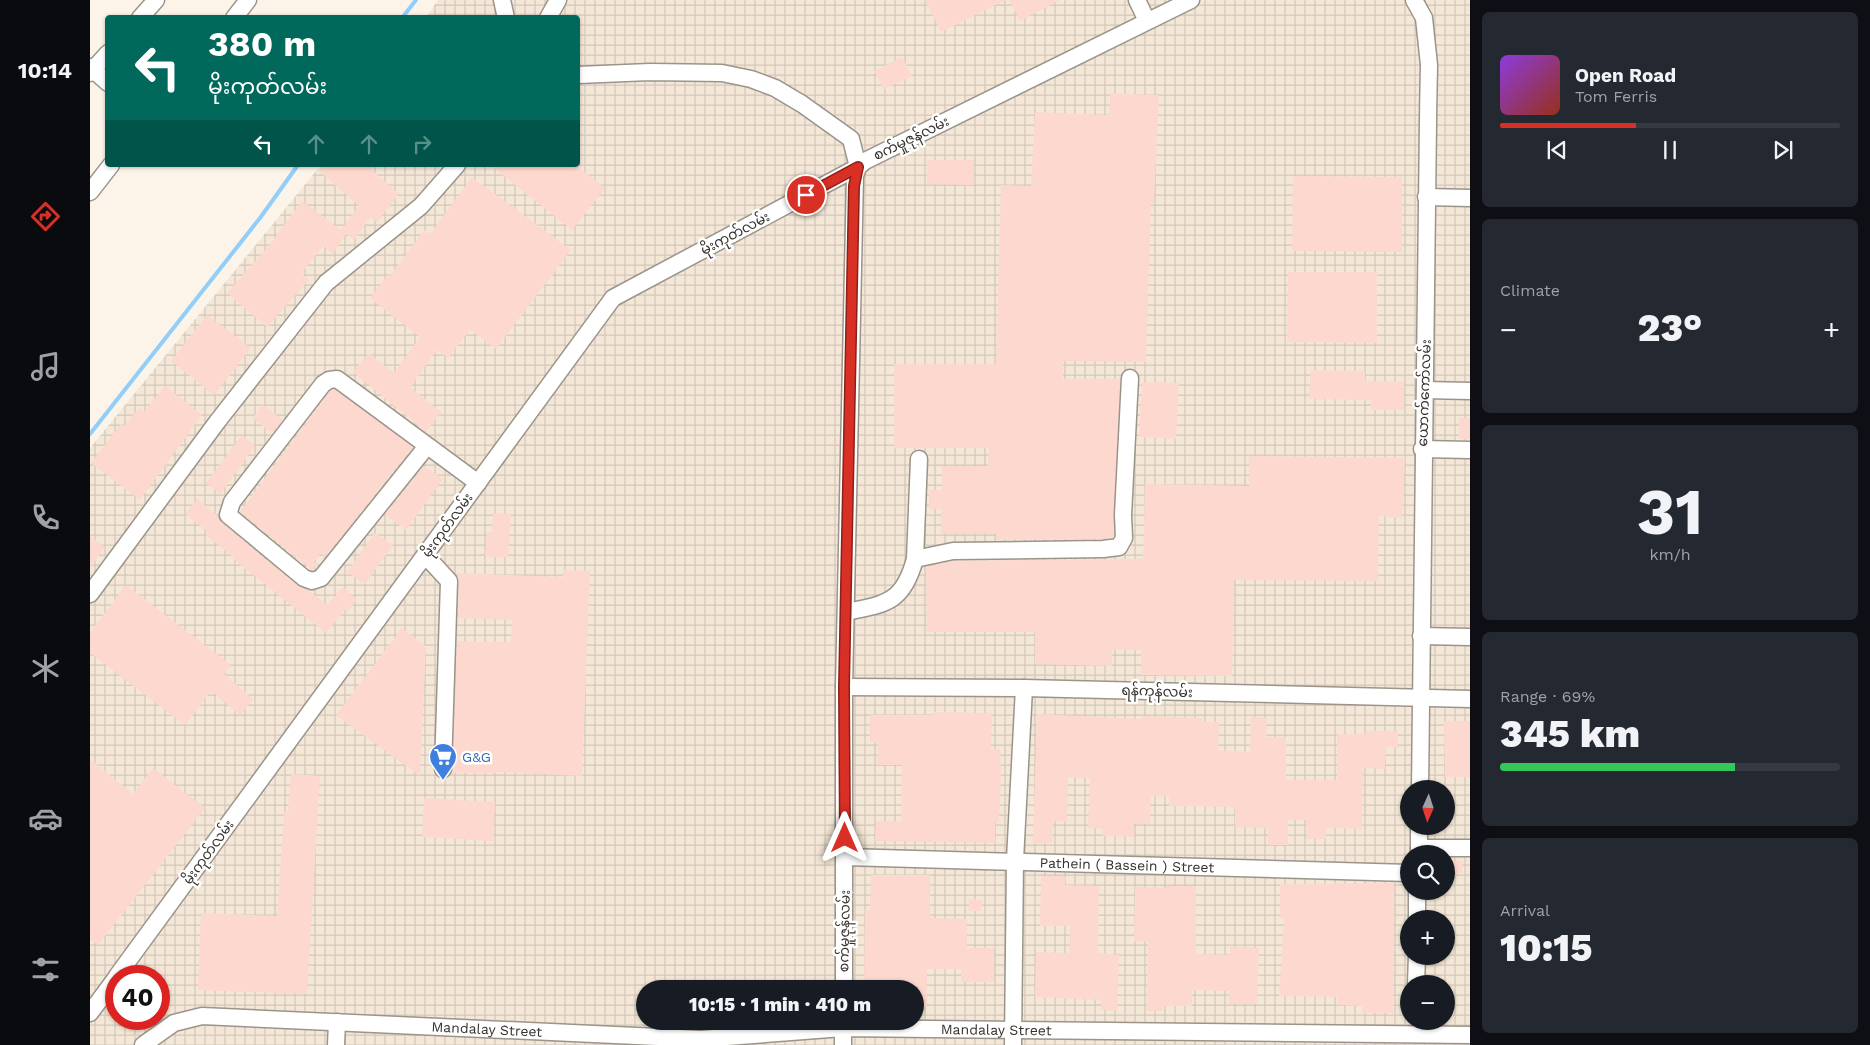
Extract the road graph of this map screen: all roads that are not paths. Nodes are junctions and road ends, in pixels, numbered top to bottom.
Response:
1 (156, 0) edge
2 (248, 0) edge
3 (502, 0) edge
4 (558, 0) edge
5 (1137, 0) edge
6 (1191, 0) edge
7 (1414, 0) edge
8 (143, 15) edge
9 (236, 15) edge
10 (505, 15) edge
11 (550, 15) edge
12 (1147, 21) junction
13 (105, 56) edge
14 (91, 70) edge
15 (580, 75) edge
16 (105, 81) edge
17 (110, 167) edge
18 (455, 167) edge
19 (858, 167) junction
20 (90, 192) edge
21 (1426, 197) junction
22 (1470, 198) edge
23 (1130, 378) dead end
24 (1425, 390) junction
25 (1470, 391) edge
26 (427, 446) junction
27 (1422, 449) junction
28 (1470, 450) edge
29 (919, 459) dead end
30 (478, 483) junction
31 (425, 555) junction
32 (915, 559) junction
33 (90, 594) edge
34 (846, 612) junction
35 (1421, 636) junction
36 (1470, 637) edge
37 (844, 687) junction
38 (1024, 688) junction
39 (1421, 699) junction
40 (1470, 699) edge
41 (443, 768) dead end
42 (1420, 780) edge
43 (1470, 848) edge
44 (1455, 849) edge
45 (846, 857) junction
46 (1014, 860) junction
47 (1400, 873) edge
48 (126, 965) edge
49 (844, 980) edge
50 (105, 993) edge
51 (90, 1014) edge
52 (337, 1022) junction
53 (786, 1030) edge
54 (843, 1030) edge
55 (921, 1030) edge
56 (1416, 1034) edge
57 (1470, 1035) edge
58 (1013, 1037) edge
59 (507, 1038) edge
60 (142, 1045) edge
61 (336, 1045) edge
62 (843, 1045) edge

1 - 8 street
2 - 9 street
3 - 10 street
4 - 11 street
5 - 12 street
6 - 12 street, စက်မှုဇုန်လမ်း
7 - 21 street, ယောက်ကော်လမ်း
12 - 19 street, စက်မှုဇုန်လမ်း
13 - 14 street
14 - 16 street
15 - 19 street
17 - 20 street
18 - 33 street
19 - 30 street, မိုးကုတ်လမ်း
19 - 34 street, စက်မှုဇုန်လမ်း
21 - 22 street
21 - 24 street, ယောက်ကော်လမ်း
23 - 32 street
24 - 25 street
24 - 27 street, ယောက်ကော်လမ်း
26 - 26 street
26 - 30 street
27 - 28 street
27 - 35 street, ယောက်ကော်လမ်း
29 - 32 street
30 - 31 street, မိုးကုတ်လမ်း
31 - 41 street
31 - 48 street, မိုးကုတ်လမ်း
32 - 34 street
34 - 37 street, စက်မှုဇုန်လမ်း
35 - 36 street
35 - 39 street, ယောက်ကော်လမ်း
37 - 38 street, ရန်ကုန်လမ်း
37 - 45 street, စက်မှုဇုန်လမ်း
38 - 39 street, ရန်ကုန်လမ်း
38 - 46 street
39 - 40 street, ရန်ကုန်လမ်း
39 - 42 street, ယောက်ကော်လမ်း
43 - 44 street
45 - 46 street, Pathein ( Bassein ) Street
45 - 49 street, စက်မှုဇုန်လမ်း
46 - 47 street, Pathein ( Bassein ) Street
46 - 58 street
50 - 51 street, မိုးကုတ်လမ်း
52 - 59 street, Mandalay Street
52 - 60 street, Mandalay Street
52 - 61 street
53 - 59 street, Mandalay Street
54 - 62 street
55 - 58 street, Mandalay Street
56 - 57 street, Mandalay Street
56 - 58 street, Mandalay Street

